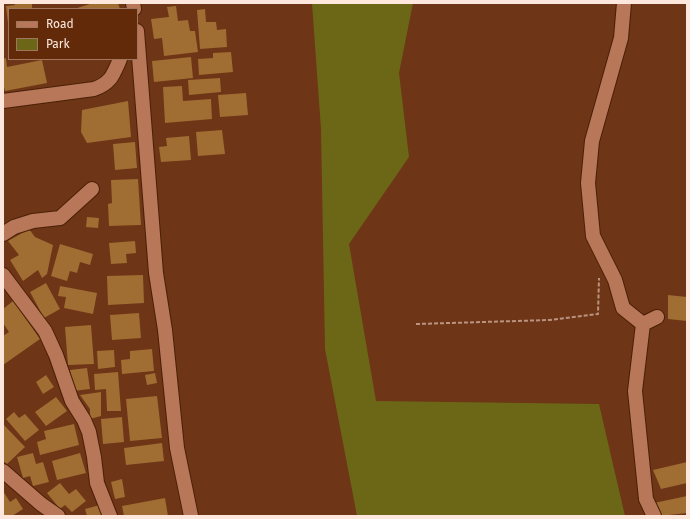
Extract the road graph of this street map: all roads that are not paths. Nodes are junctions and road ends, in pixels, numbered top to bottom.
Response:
1 (624, 3) edge
2 (138, 44) edge
3 (120, 60) edge
4 (3, 101) edge
5 (92, 190) dead end
6 (3, 234) edge
7 (3, 275) edge
8 (658, 317) dead end
9 (643, 324) junction
10 (3, 471) edge
11 (58, 516) edge
12 (110, 516) edge
13 (191, 516) edge
14 (654, 516) edge

1 - 9 street
2 - 13 street
3 - 4 street
5 - 6 street
7 - 12 street
8 - 9 street
9 - 14 street
10 - 11 street

